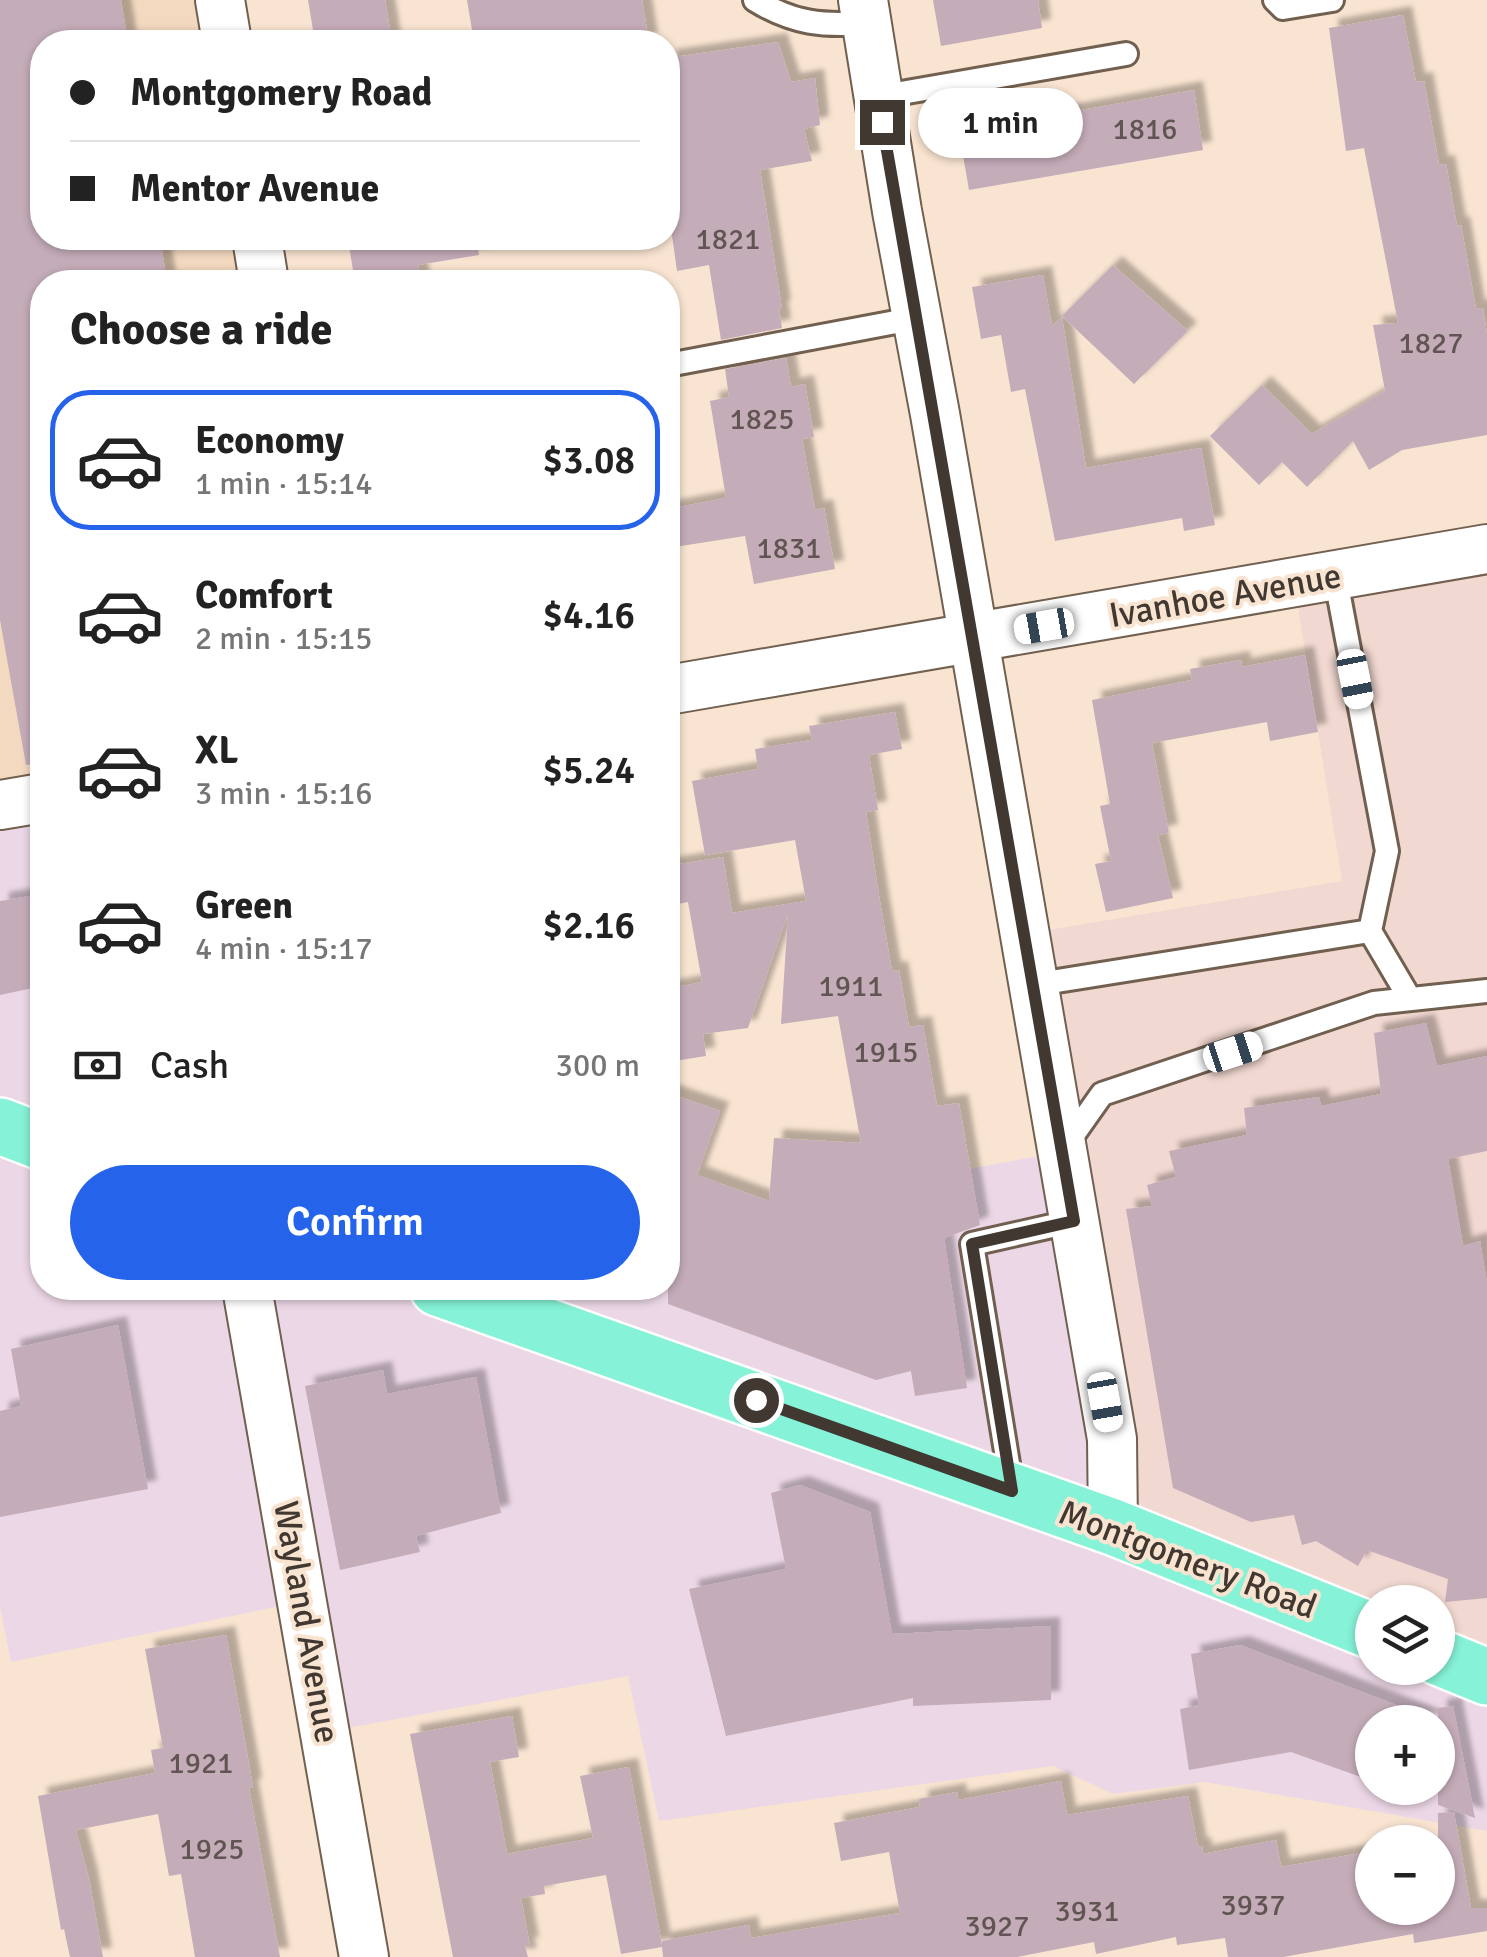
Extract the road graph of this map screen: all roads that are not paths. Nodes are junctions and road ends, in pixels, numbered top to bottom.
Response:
1 (220, 0) edge
2 (755, 0) edge
3 (1275, 0) edge
4 (1332, 0) edge
5 (865, 12) edge
6 (224, 30) edge
7 (1126, 54) dead end
8 (878, 97) junction
9 (917, 318) junction
10 (680, 363) edge
11 (1487, 549) edge
12 (1335, 576) junction
13 (972, 639) junction
14 (680, 688) edge
15 (30, 800) edge
16 (0, 806) edge
17 (1370, 930) junction
18 (1032, 985) junction
19 (1487, 991) edge
20 (1410, 999) junction
21 (0, 1126) edge
22 (30, 1137) edge
23 (1062, 1152) junction
24 (1074, 1221) junction
25 (249, 1300) edge
26 (509, 1300) edge
27 (1012, 1491) junction
28 (1113, 1527) junction
29 (1355, 1624) edge
30 (1455, 1665) edge
31 (1487, 1677) edge
32 (364, 1957) edge

1 - 6 street
2 - 5 lane
3 - 4 lane
5 - 8 street
7 - 8 lane
8 - 9 street
9 - 10 lane
9 - 13 street
11 - 12 street, Ivanhoe Avenue
12 - 13 street, Ivanhoe Avenue
12 - 17 lane
13 - 14 street, Ivanhoe Avenue
13 - 18 street
15 - 16 street
17 - 18 lane
17 - 20 lane
18 - 23 street
19 - 20 lane
20 - 23 lane
21 - 22 main road
23 - 24 street
24 - 27 lane
24 - 28 street
25 - 32 street, Wayland Avenue
26 - 27 main road, Montgomery Road
27 - 28 main road, Montgomery Road
28 - 29 main road, Montgomery Road
30 - 31 main road

